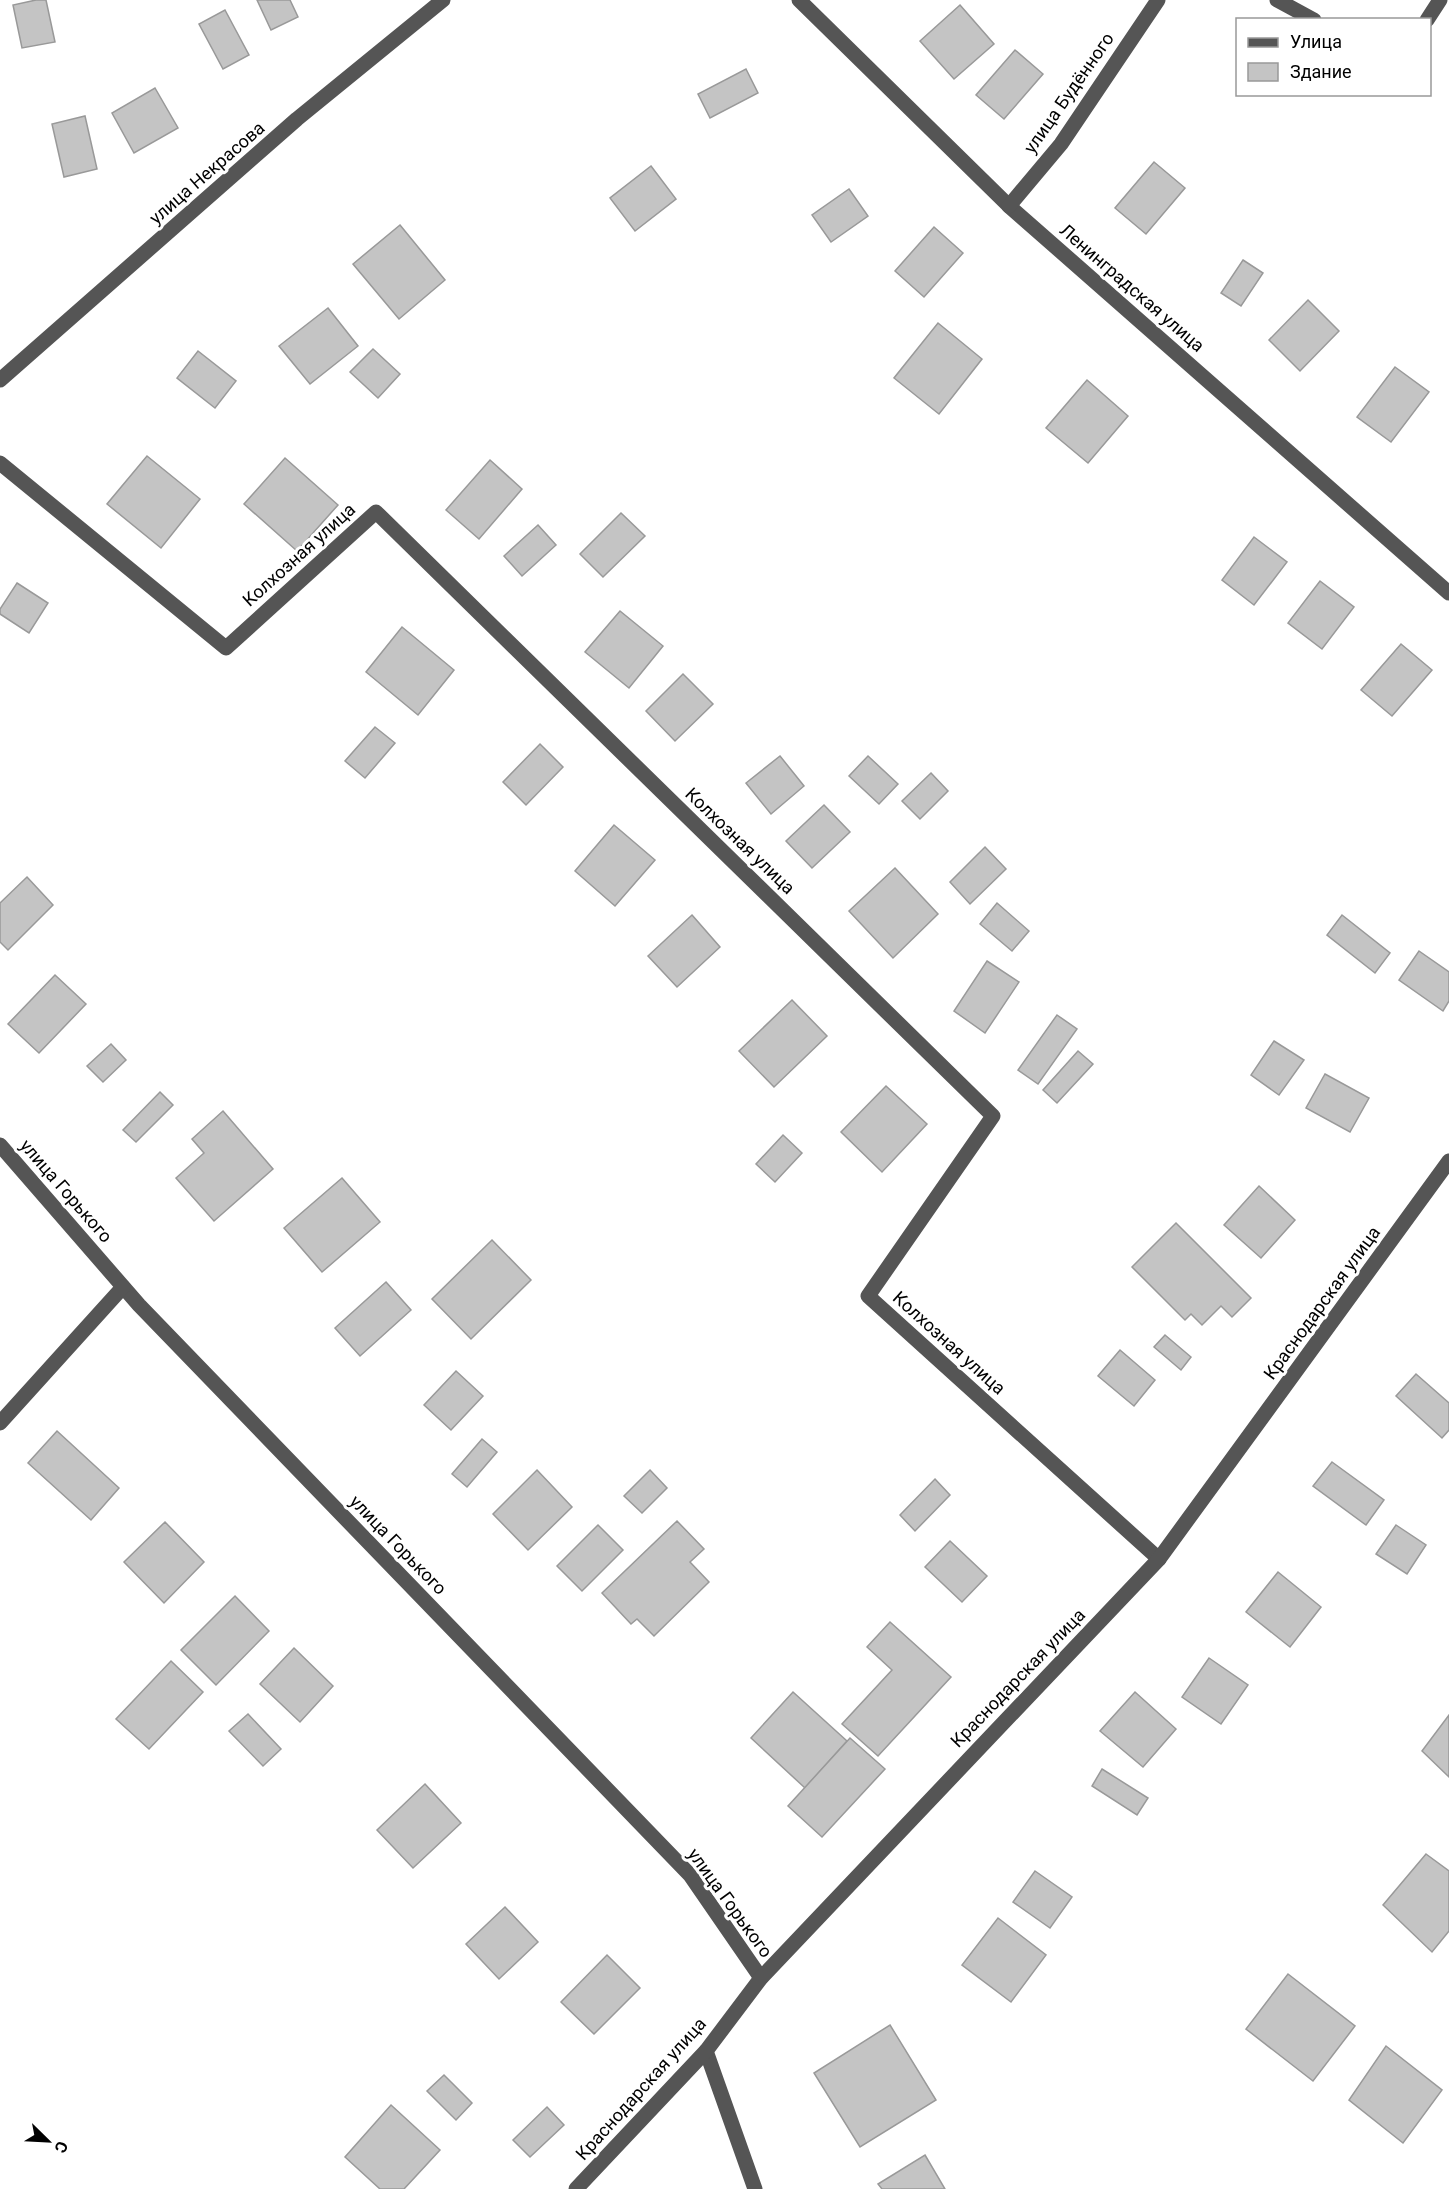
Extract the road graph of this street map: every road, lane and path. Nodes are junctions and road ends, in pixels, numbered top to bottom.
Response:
1 (443, 0) edge
2 (799, 0) edge
3 (1158, 0) edge
4 (1277, 0) edge
5 (1440, 0) edge
6 (1310, 18) edge
7 (1428, 18) edge
8 (1009, 206) junction
9 (0, 380) edge
10 (0, 463) edge
11 (1449, 593) edge
12 (0, 1145) edge
13 (1449, 1161) edge
14 (123, 1287) junction
15 (0, 1423) edge
16 (1159, 1559) junction
17 (761, 1977) junction
18 (706, 2051) junction
19 (576, 2189) edge
20 (755, 2189) edge

1 - 9 street, улица Некрасова
2 - 8 street, Ленинградская улица
3 - 8 street, улица Будённого
4 - 6 street
5 - 7 street
8 - 11 street, Ленинградская улица
10 - 16 street, Колхозная улица
12 - 14 street, улица Горького
13 - 16 street, Краснодарская улица
14 - 15 street
14 - 17 street, улица Горького
16 - 17 street, Краснодарская улица
17 - 18 street, Краснодарская улица
18 - 19 street, Краснодарская улица
18 - 20 street

